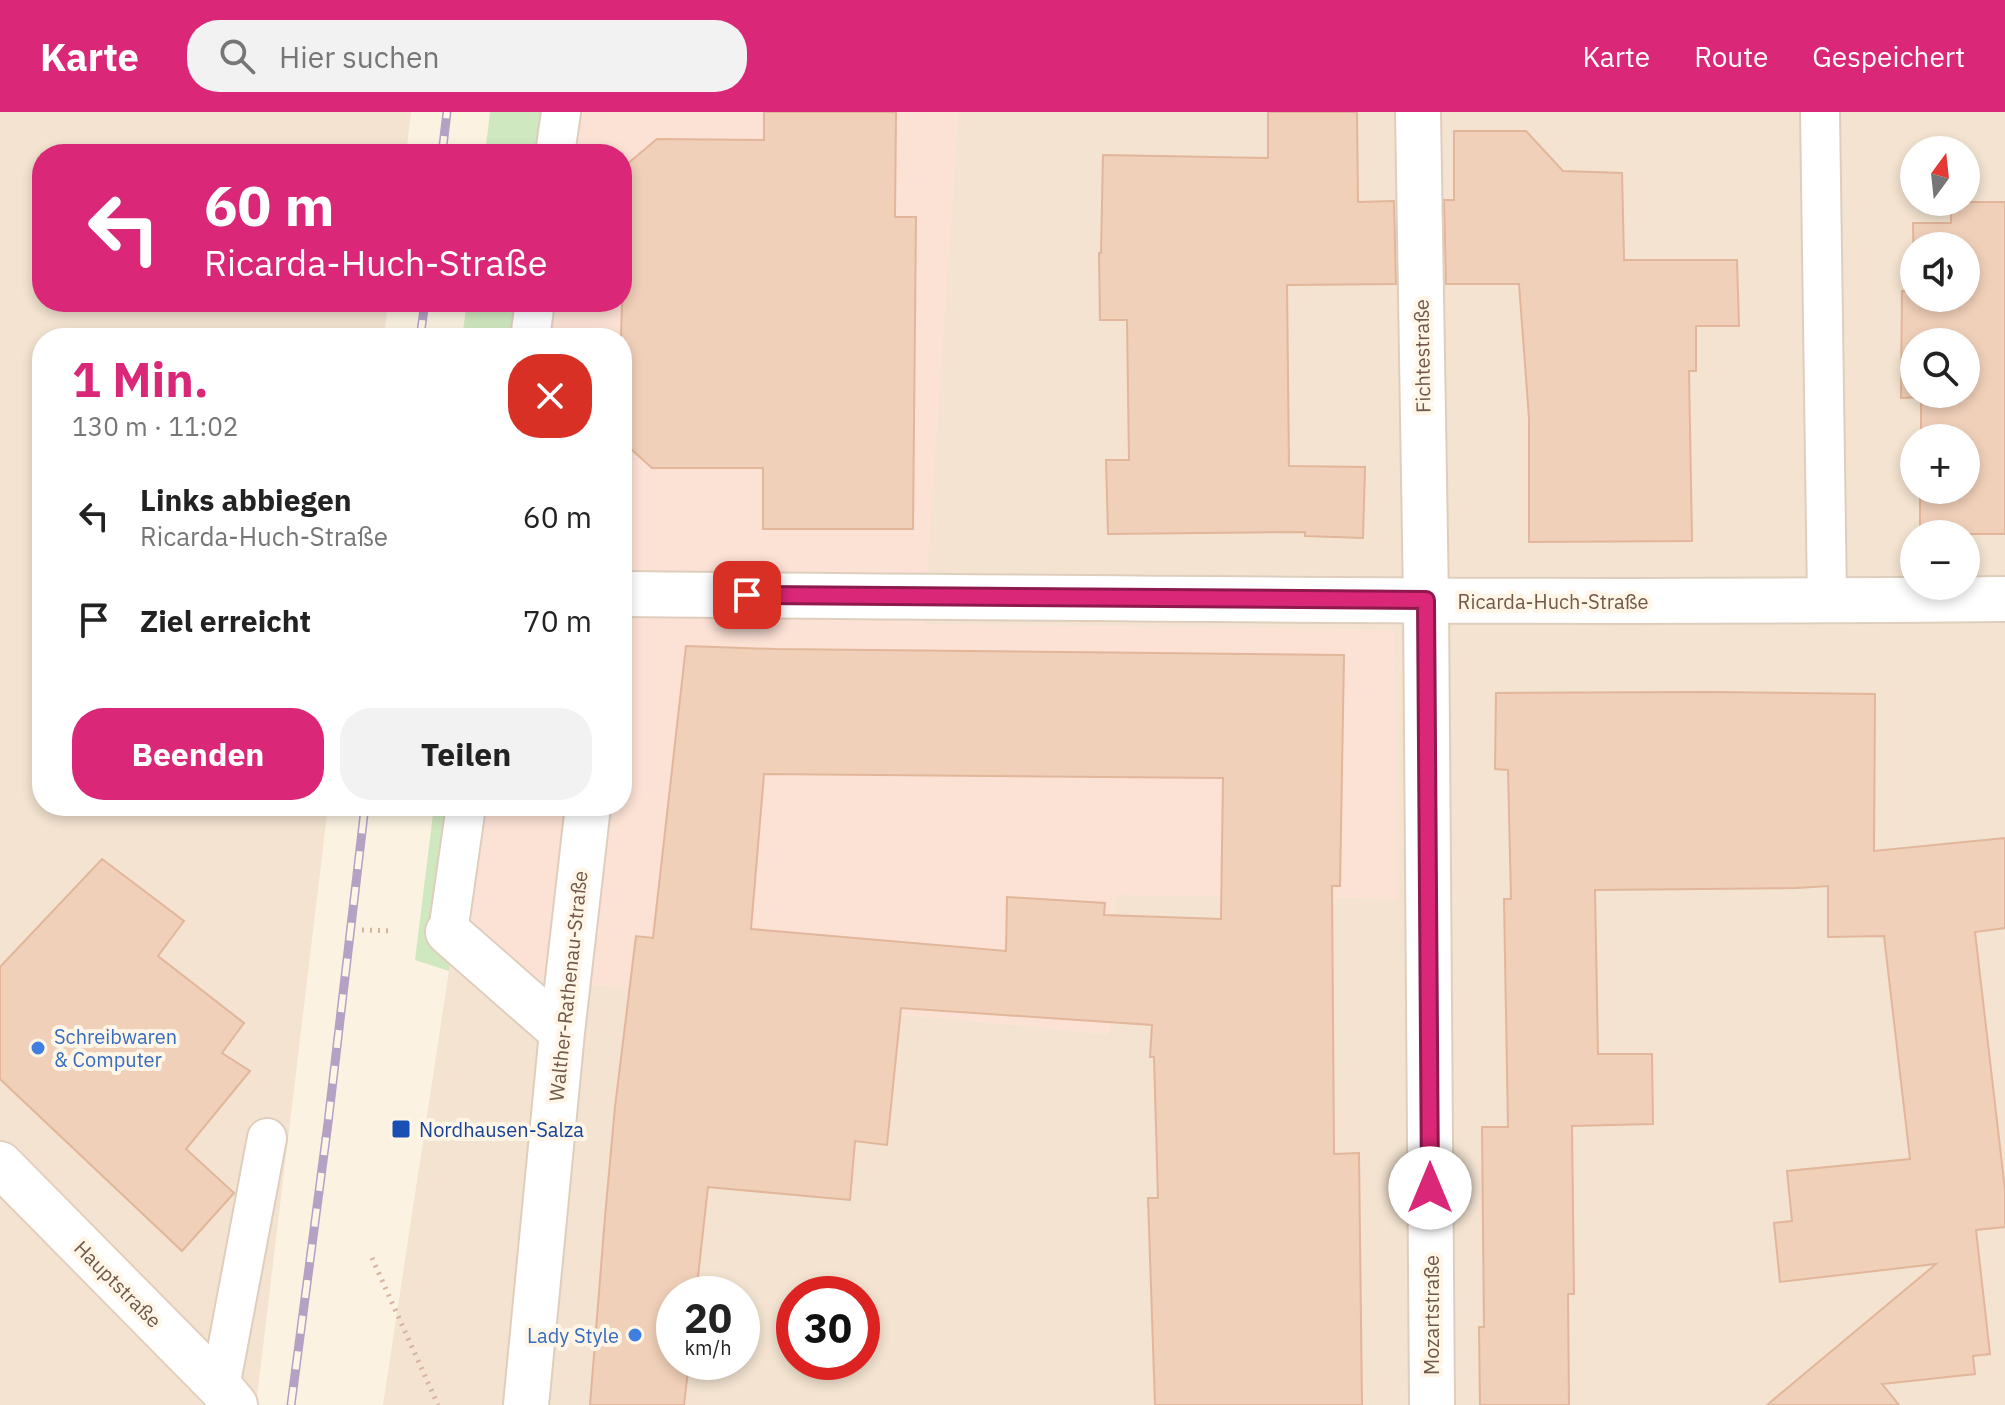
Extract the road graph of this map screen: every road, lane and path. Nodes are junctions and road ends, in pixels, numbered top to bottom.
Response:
1 (561, 112) edge
2 (1418, 112) edge
3 (1820, 112) edge
4 (556, 144) edge
5 (632, 594) edge
6 (2005, 599) edge
7 (1426, 600) junction
8 (1827, 601) junction
9 (465, 816) edge
10 (587, 816) edge
11 (448, 932) joint
12 (562, 1032) junction
13 (267, 1138) dead end
14 (0, 1164) edge
15 (372, 1258) dead end
16 (224, 1399) edge
17 (438, 1405) edge
18 (526, 1405) edge
19 (1432, 1405) edge

1 - 4 lane
2 - 7 street, Fichtestraße
3 - 8 lane
5 - 7 street, Ricarda-Huch-Straße
6 - 8 street, Ricarda-Huch-Straße
7 - 8 street, Ricarda-Huch-Straße
7 - 19 street, Mozartstraße
9 - 11 lane
10 - 12 street, Walther-Rathenau-Straße
11 - 12 street
12 - 18 street, Walther-Rathenau-Straße
13 - 16 lane
14 - 16 street, Hauptstraße
15 - 17 path

